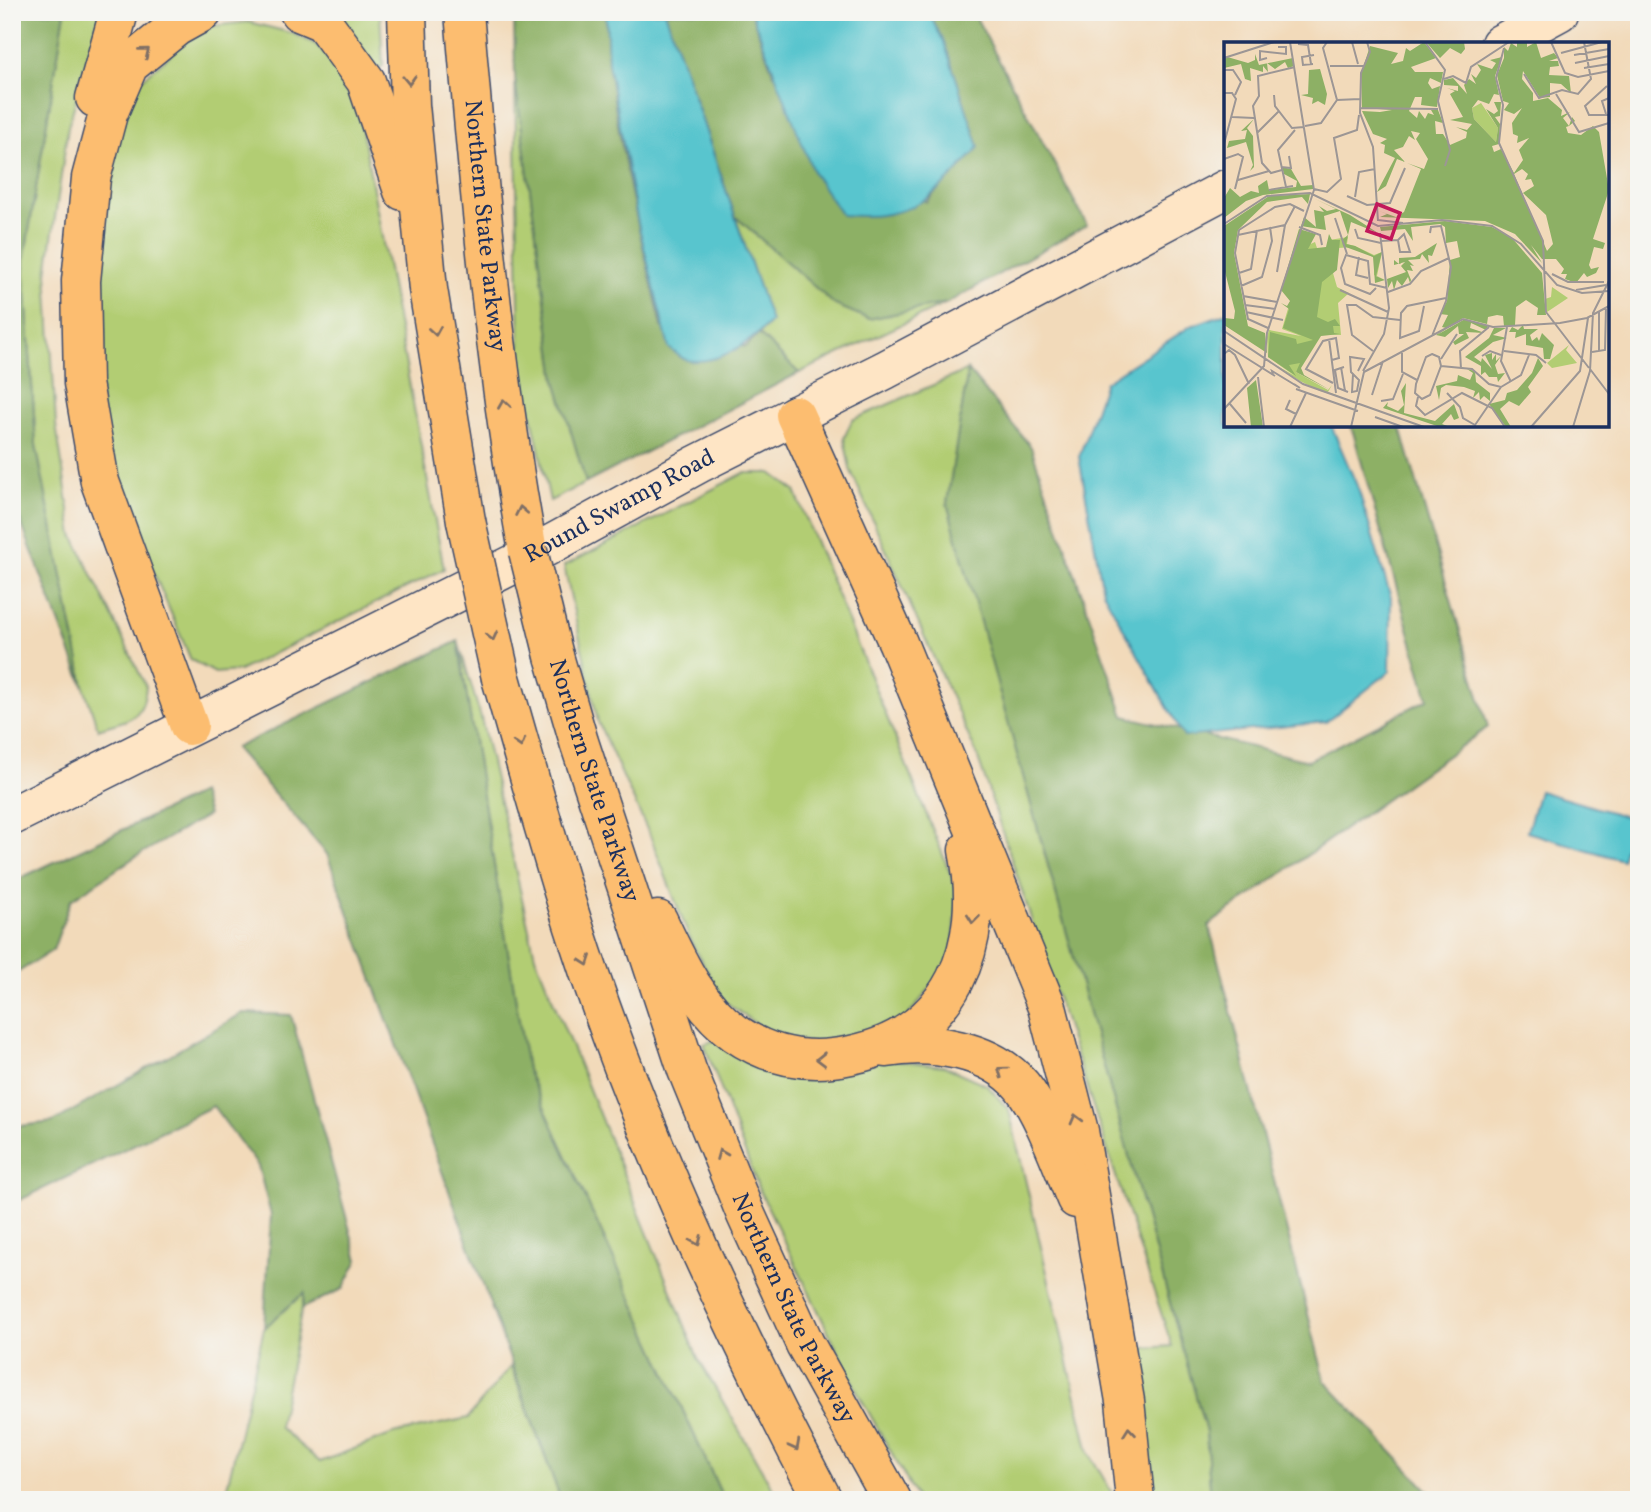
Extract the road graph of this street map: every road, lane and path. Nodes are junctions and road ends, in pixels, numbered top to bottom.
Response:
1 (120, 12) edge
2 (203, 12) edge
3 (299, 12) edge
4 (407, 12) edge
5 (464, 12) edge
6 (1559, 12) edge
7 (1504, 42) edge
8 (1224, 190) edge
9 (428, 289) junction
10 (795, 415) junction
11 (189, 726) junction
12 (579, 742) junction
13 (944, 757) junction
14 (12, 816) edge
15 (877, 1050) junction
16 (1102, 1258) junction
17 (823, 1500) edge
18 (892, 1500) edge
19 (1135, 1500) edge

1 - 11 highway
11 -> 2 highway
3 - 9 highway
4 -> 9 highway
12 -> 5 highway, Northern State Parkway, bridge
6 - 7 street
8 - 10 street, Round Swamp Road
9 -> 17 highway, bridge
10 - 11 street, Round Swamp Road
10 - 13 highway
11 - 14 street, Round Swamp Road
15 -> 12 highway
18 -> 12 highway, Northern State Parkway
13 -> 15 highway
16 -> 13 highway
16 -> 15 highway
19 -> 16 highway

